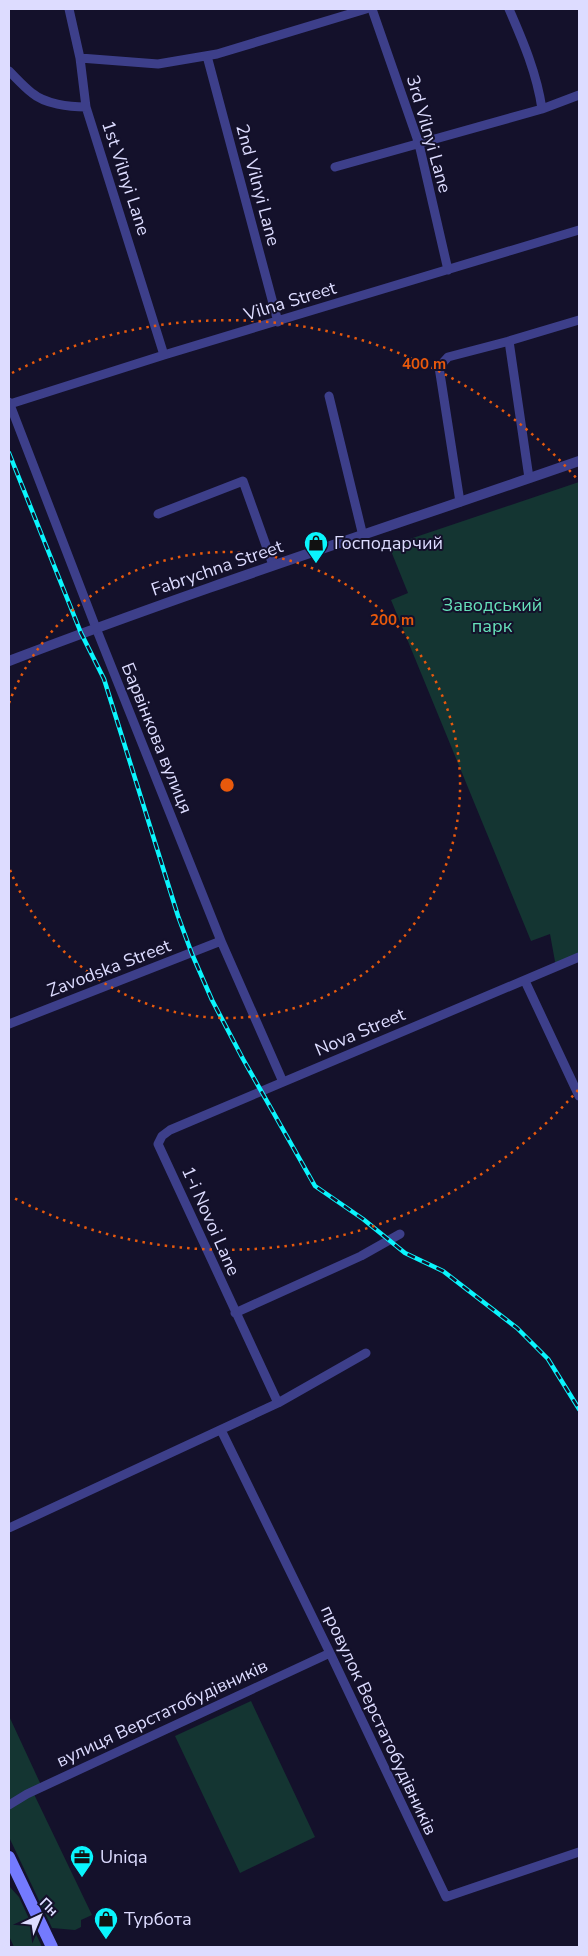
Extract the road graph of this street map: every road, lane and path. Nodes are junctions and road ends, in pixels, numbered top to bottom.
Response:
1 (70, 9) edge
2 (366, 9) edge
3 (372, 9) edge
4 (509, 9) edge
5 (207, 56) junction
6 (80, 58) junction
7 (9, 71) edge
8 (579, 95) edge
9 (86, 107) junction
10 (542, 109) junction
11 (418, 144) junction
12 (335, 167) dead end
13 (579, 230) edge
14 (448, 270) junction
15 (579, 320) edge
16 (278, 322) junction
17 (509, 341) junction
18 (164, 355) junction
19 (329, 396) dead end
20 (9, 404) edge
21 (579, 461) edge
22 (529, 478) junction
23 (460, 502) junction
24 (158, 514) dead end
25 (363, 536) junction
26 (273, 566) junction
27 (96, 628) junction
28 (9, 661) edge
29 (221, 941) junction
30 (579, 957) edge
31 (525, 981) junction
32 (9, 1024) edge
33 (283, 1082) junction
34 (579, 1096) edge
35 (158, 1144) joint
36 (400, 1234) dead end
37 (235, 1312) junction
38 (366, 1353) dead end
39 (278, 1403) junction
40 (221, 1430) junction
41 (9, 1528) edge
42 (330, 1653) junction
43 (9, 1805) edge
44 (579, 1852) edge
45 (9, 1857) edge
46 (52, 1947) edge

1 - 6 street, 1st Vilnyi Lane
2 - 5 street
3 - 11 street, 3rd Vilnyi Lane
4 - 10 street
5 - 6 street
5 - 16 street, 2nd Vilnyi Lane
6 - 9 street, 1st Vilnyi Lane
7 - 9 street
8 - 10 street
9 - 18 street, 1st Vilnyi Lane
10 - 11 street
11 - 12 street
11 - 14 street, 3rd Vilnyi Lane
13 - 14 street, Vilna Street
14 - 16 street, Vilna Street
15 - 17 street
16 - 18 street, Vilna Street
17 - 22 street
17 - 23 street
18 - 20 street, Vilna Street
19 - 25 street
20 - 27 street, Барвінкова вулиця
21 - 22 street, Fabrychna Street
22 - 23 street, Fabrychna Street
23 - 25 street, Fabrychna Street
24 - 26 street
25 - 26 street, Fabrychna Street
26 - 27 street, Fabrychna Street
27 - 28 street, Fabrychna Street
27 - 29 street, Барвінкова вулиця
29 - 32 street, Zavodska Street
29 - 33 street, Барвінкова вулиця
30 - 31 street, Nova Street
31 - 33 street, Nova Street
31 - 34 street
33 - 35 street, Nova Street
35 - 37 street, 1-i Novoi Lane
36 - 37 street
37 - 39 street, 1-i Novoi Lane
38 - 39 street
39 - 40 street
40 - 41 street
40 - 42 street, провулок Верстатобудівників
42 - 43 street, вулиця Верстатобудівників
42 - 44 street, провулок Верстатобудівників
45 - 46 main road

